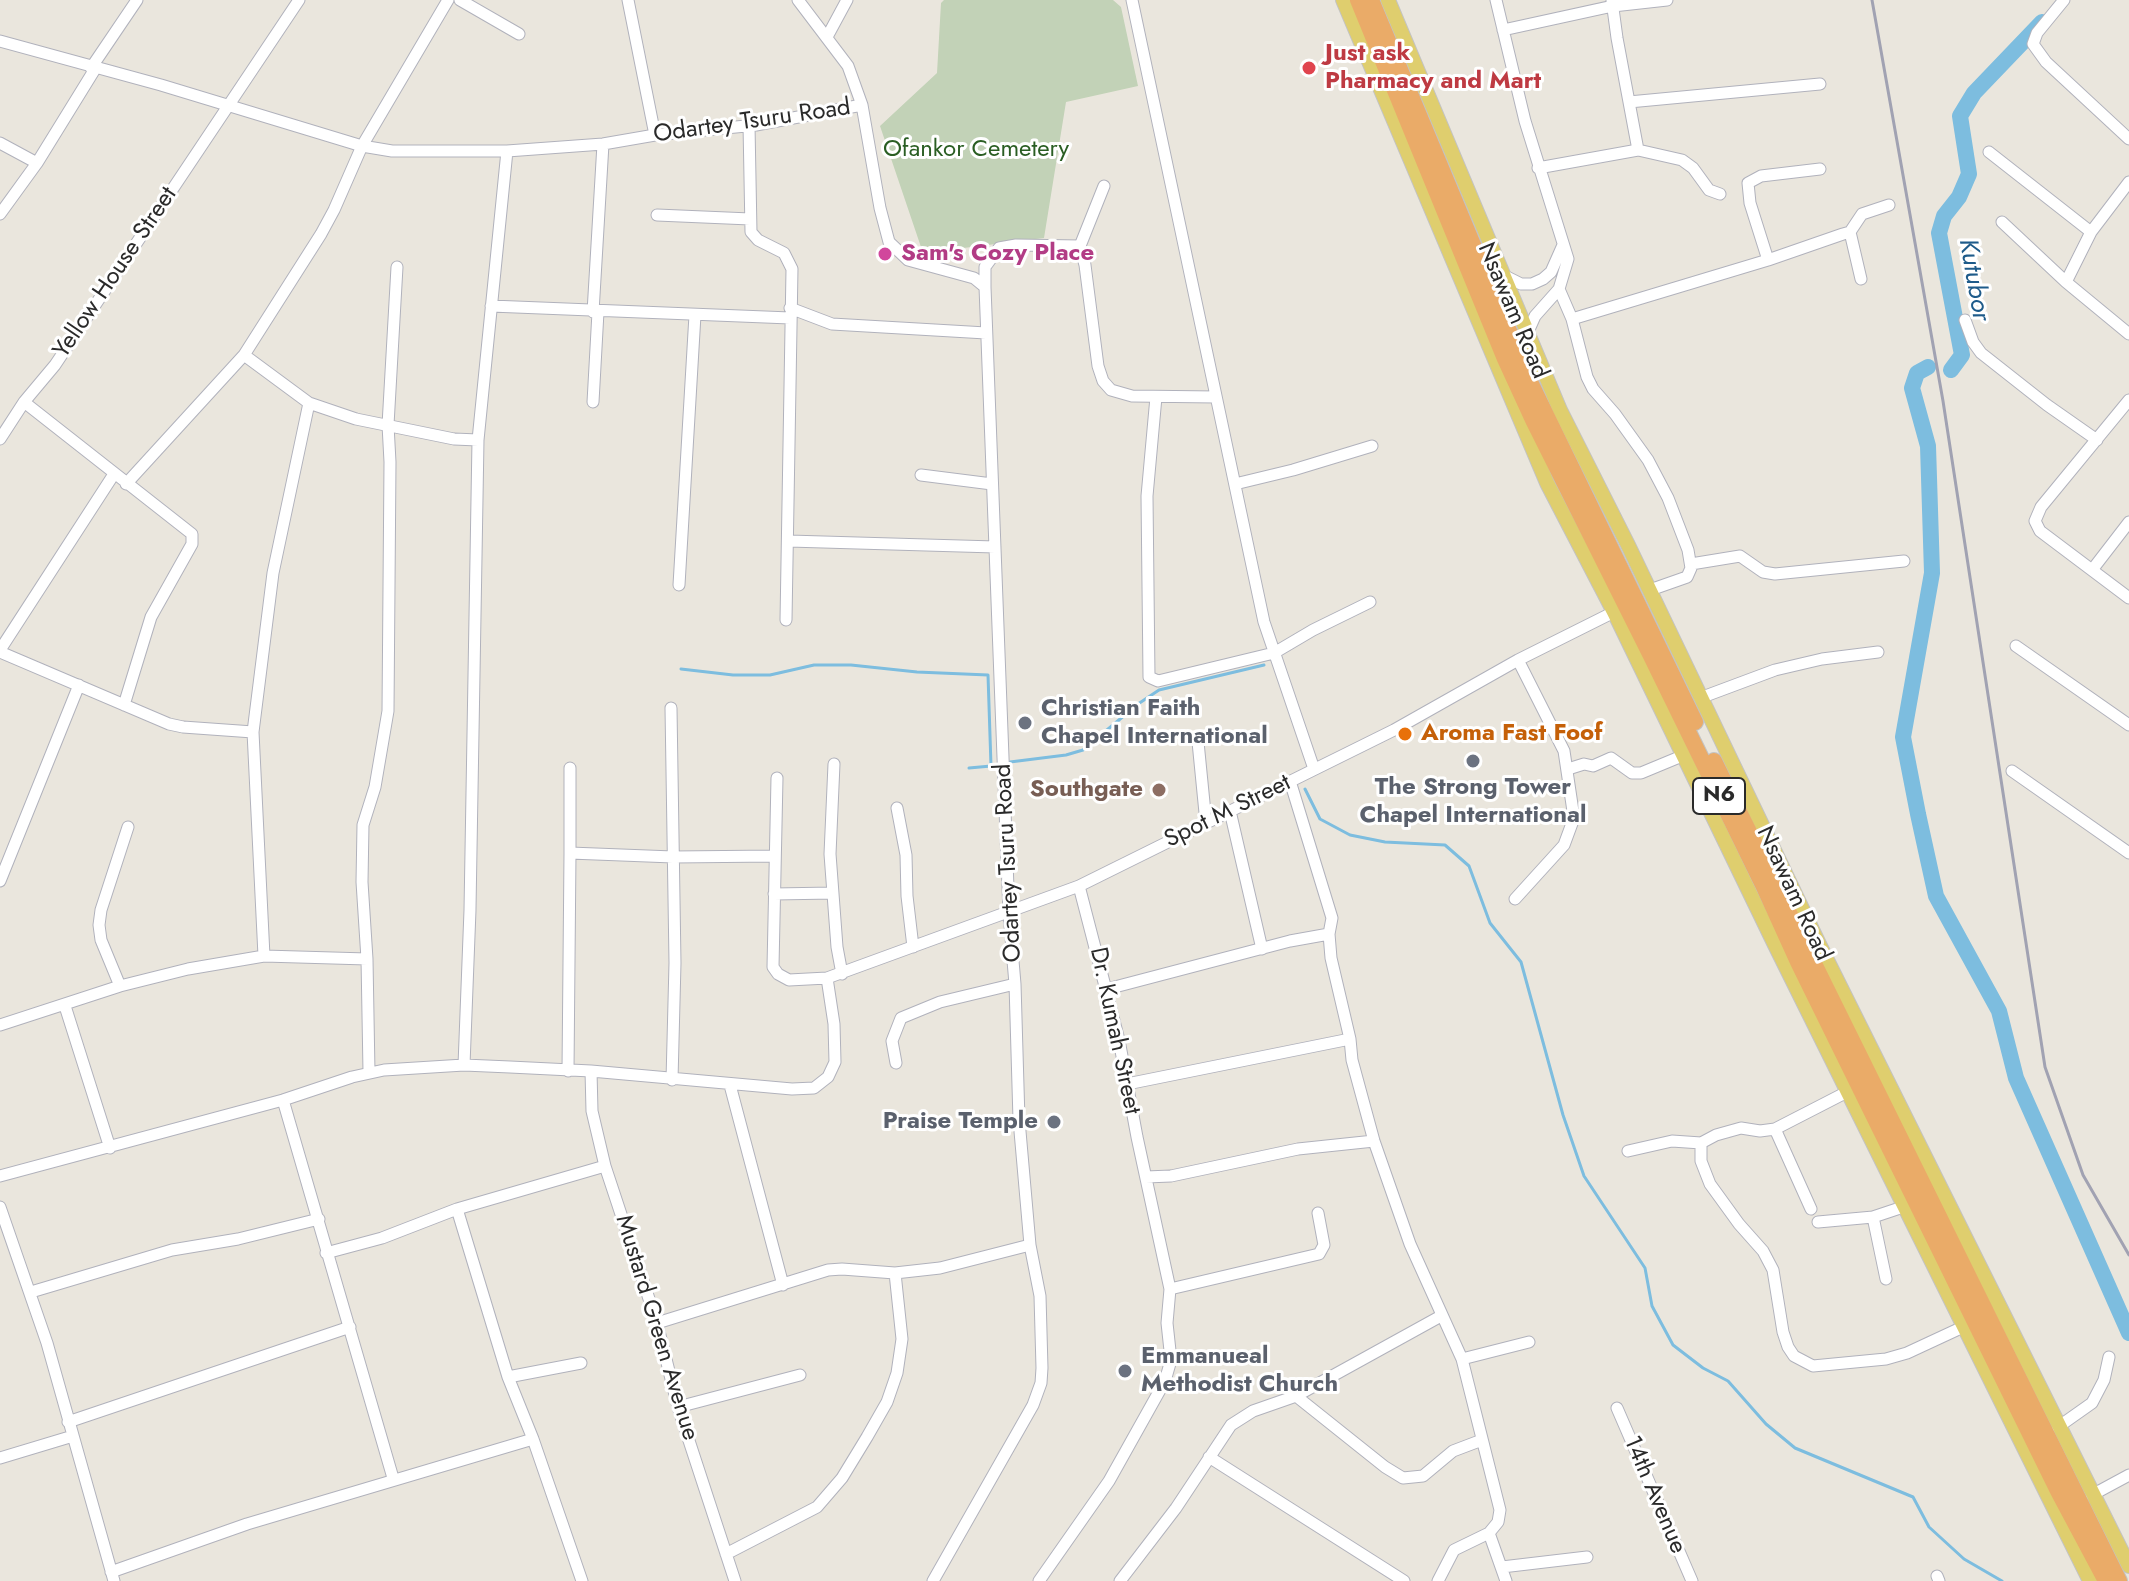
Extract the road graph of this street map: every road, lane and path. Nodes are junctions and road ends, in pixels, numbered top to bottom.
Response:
1 (137, 0) edge
2 (448, 0) edge
3 (460, 0) edge
4 (628, 0) edge
5 (798, 0) edge
6 (847, 0) edge
7 (1132, 0) edge
8 (1343, 0) edge
9 (1358, 0) edge
10 (1371, 0) edge
11 (1388, 0) edge
12 (1496, 0) edge
13 (1667, 0) edge
14 (2064, 0) edge
15 (292, 3) edge
16 (1613, 3) edge
17 (1503, 30) junction
18 (519, 34) dead end
19 (827, 37) junction
20 (0, 41) edge
21 (93, 68) junction
22 (1820, 84) dead end
23 (1629, 102) junction
24 (862, 105) junction
25 (230, 106) junction
26 (749, 125) junction
27 (655, 135) junction
28 (2129, 139) edge
29 (0, 143) edge
30 (603, 144) junction
31 (362, 146) junction
32 (1638, 150) junction
33 (507, 151) junction
34 (1989, 152) dead end
35 (37, 163) junction
36 (1538, 168) junction
37 (1820, 169) dead end
38 (2129, 182) edge
39 (1104, 186) dead end
40 (1720, 194) dead end
41 (1889, 205) dead end
42 (0, 214) edge
43 (657, 215) dead end
44 (750, 219) junction
45 (2002, 222) dead end
46 (1850, 232) junction
47 (2091, 232) junction
48 (1563, 245) junction
49 (1080, 246) junction
50 (1768, 260) junction
51 (397, 267) dead end
52 (1505, 276) junction
53 (1861, 279) dead end
54 (2066, 282) junction
55 (985, 287) junction
56 (1559, 289) junction
57 (491, 306) junction
58 (596, 312) junction
59 (790, 313) junction
60 (695, 315) junction
61 (1572, 319) junction
62 (1965, 320) dead end
63 (986, 333) junction
64 (1527, 334) junction
65 (2129, 334) edge
66 (244, 355) junction
67 (1156, 397) junction
68 (1216, 397) junction
69 (2129, 400) edge
70 (24, 402) junction
71 (593, 402) dead end
72 (309, 403) junction
73 (388, 425) junction
74 (0, 439) edge
75 (478, 440) junction
76 (2097, 440) junction
77 (1372, 446) dead end
78 (114, 474) junction
79 (921, 475) dead end
80 (126, 484) junction
81 (992, 484) junction
82 (1235, 484) junction
83 (2129, 522) edge
84 (789, 541) junction
85 (995, 547) junction
86 (1904, 561) dead end
87 (1691, 564) junction
88 (2092, 570) junction
89 (679, 585) dead end
90 (1650, 590) junction
91 (2129, 598) edge
92 (1370, 602) dead end
93 (1614, 612) junction
94 (786, 620) dead end
95 (2016, 646) dead end
96 (0, 651) edge
97 (1878, 652) dead end
98 (1274, 653) junction
99 (1518, 660) junction
100 (79, 685) junction
101 (1700, 698) junction
102 (124, 705) junction
103 (671, 708) dead end
104 (2129, 725) edge
105 (253, 732) junction
106 (1198, 742) dead end
107 (1682, 756) junction
108 (834, 764) dead end
109 (570, 768) dead end
110 (1314, 769) junction
111 (1568, 769) junction
112 (2012, 771) dead end
113 (777, 778) dead end
114 (1290, 781) junction
115 (897, 808) dead end
116 (1230, 811) junction
117 (1206, 823) junction
118 (128, 827) dead end
119 (570, 853) junction
120 (2129, 853) edge
121 (775, 856) junction
122 (673, 857) junction
123 (0, 881) edge
124 (1079, 886) junction
125 (833, 893) junction
126 (774, 894) junction
127 (1515, 899) dead end
128 (1009, 914) junction
129 (1329, 934) junction
130 (913, 947) junction
131 (1262, 949) junction
132 (264, 956) junction
133 (367, 959) junction
134 (842, 974) junction
135 (827, 978) junction
136 (1015, 984) junction
137 (120, 986) junction
138 (1107, 989) junction
139 (65, 1006) junction
140 (0, 1025) edge
141 (1350, 1039) junction
142 (896, 1063) dead end
143 (464, 1065) junction
144 (568, 1071) junction
145 (591, 1071) junction
146 (369, 1072) junction
147 (672, 1080) junction
148 (1127, 1084) junction
149 (730, 1085) junction
150 (1847, 1092) junction
151 (283, 1100) junction
152 (1775, 1129) junction
153 (1374, 1141) junction
154 (1701, 1143) junction
155 (110, 1148) junction
156 (1628, 1151) dead end
157 (605, 1166) junction
158 (0, 1176) edge
159 (1146, 1177) junction
160 (0, 1207) edge
161 (1903, 1207) junction
162 (457, 1209) junction
163 (1811, 1209) dead end
164 (1318, 1213) dead end
165 (1873, 1217) junction
166 (319, 1219) junction
167 (1818, 1222) dead end
168 (1030, 1245) junction
169 (326, 1253) junction
170 (895, 1273) junction
171 (1886, 1279) dead end
172 (783, 1285) junction
173 (1170, 1289) junction
174 (31, 1292) junction
175 (1441, 1316) junction
176 (657, 1323) junction
177 (350, 1327) junction
178 (1963, 1327) junction
179 (1529, 1342) dead end
180 (2109, 1357) dead end
181 (1462, 1359) junction
182 (581, 1363) dead end
183 (800, 1375) dead end
184 (508, 1377) junction
185 (1296, 1396) junction
186 (678, 1407) junction
187 (1617, 1408) dead end
188 (68, 1422) junction
189 (2058, 1427) junction
190 (73, 1436) junction
191 (533, 1439) junction
192 (1482, 1440) junction
193 (1209, 1457) junction
194 (0, 1458) edge
195 (2129, 1475) edge
196 (393, 1478) junction
197 (2092, 1495) junction
198 (1489, 1533) junction
199 (726, 1554) junction
200 (1587, 1557) dead end
201 (2129, 1566) edge
202 (1502, 1567) junction
203 (112, 1576) edge
204 (582, 1581) edge
205 (735, 1581) edge
206 (933, 1581) edge
207 (1039, 1581) edge
208 (1120, 1581) edge
209 (1404, 1581) edge
210 (1438, 1581) edge
211 (1506, 1581) edge
212 (1692, 1581) edge
213 (2090, 1581) edge
214 (2106, 1581) edge
215 (2119, 1581) edge

1 - 21 street
2 - 31 street
3 - 18 street
4 - 27 street
5 - 19 street
6 - 19 street
7 - 68 street
8 - 93 main road
9 - 214 highway, Nsawam Road / N6
10 - 215 highway, Nsawam Road / N6
11 - 52 main road
12 - 17 street
13 - 16 street
14 - 28 street
15 - 25 street, Yellow House Street
16 - 17 street
16 - 23 street
17 - 36 street
19 - 24 street
20 - 21 street, Odartey Tsuru Road
21 - 25 street, Odartey Tsuru Road
21 - 35 street
22 - 23 street
23 - 32 street
24 - 26 street, Odartey Tsuru Road
24 - 55 street, Odartey Tsuru Road
25 - 31 street, Odartey Tsuru Road
25 - 70 street, Yellow House Street
26 - 27 street, Odartey Tsuru Road
26 - 44 street
27 - 30 street, Odartey Tsuru Road
29 - 35 street
30 - 33 street, Odartey Tsuru Road
30 - 58 street
31 - 33 street, Odartey Tsuru Road
31 - 66 street
32 - 36 street
32 - 40 street
33 - 57 street
34 - 47 street
35 - 42 street
36 - 48 street
37 - 50 street
38 - 47 street
39 - 49 street
41 - 46 street
43 - 44 street
44 - 59 street
45 - 54 street
46 - 50 street
46 - 53 street
47 - 54 street
48 - 52 street
48 - 56 street
49 - 55 street
49 - 67 street
50 - 61 street
51 - 73 street
52 - 64 main road
54 - 65 street
55 - 63 street, Odartey Tsuru Road
56 - 61 street
56 - 64 street
57 - 58 street
57 - 75 street
58 - 60 street
58 - 71 street
59 - 60 street
59 - 63 street
59 - 84 street
60 - 89 street
61 - 87 street
62 - 76 street
63 - 81 street, Odartey Tsuru Road
64 - 90 main road
66 - 72 street
66 - 80 street
67 - 68 street
67 - 98 street
68 - 82 street
69 - 76 street
70 - 74 street, Yellow House Street
70 - 78 street
72 - 73 street
72 - 105 street
73 - 75 street
73 - 133 street
75 - 143 street
76 - 88 street
77 - 82 street
78 - 80 street
78 - 96 street
79 - 81 street
80 - 102 street
81 - 85 street, Odartey Tsuru Road
82 - 98 street
83 - 88 street
84 - 85 street
84 - 94 street
85 - 128 street, Odartey Tsuru Road
86 - 87 street
87 - 90 street
88 - 91 street
90 - 101 main road
92 - 98 street
93 - 99 street, Spot M Street
93 - 107 main road
95 - 104 street
96 - 100 street
97 - 101 street
98 - 110 street
99 - 110 street, Spot M Street
99 - 111 street
100 - 102 street
100 - 123 street
101 - 189 main road
102 - 105 street
103 - 122 street
105 - 132 street
106 - 117 street
107 - 111 street
107 - 150 main road
108 - 125 street
109 - 119 street
110 - 114 street, Spot M Street
111 - 127 street
112 - 120 street
113 - 121 street
114 - 116 street, Spot M Street
114 - 129 street
115 - 130 street
116 - 117 street, Spot M Street
116 - 131 street
117 - 124 street, Spot M Street
118 - 137 street
119 - 122 street
119 - 144 street
121 - 122 street
121 - 126 street
122 - 147 street
124 - 128 street, Spot M Street
124 - 138 street, Dr. Kumah Street
125 - 126 street
125 - 134 street
126 - 135 street, Spot M Street
128 - 130 street, Spot M Street
128 - 136 street, Odartey Tsuru Road
129 - 131 street
129 - 141 street
130 - 134 street, Spot M Street
131 - 138 street
132 - 133 street
132 - 137 street
133 - 146 street
134 - 135 street, Spot M Street
135 - 149 street
136 - 142 street
136 - 168 street, Odartey Tsuru Road
137 - 139 street
138 - 148 street, Dr. Kumah Street
139 - 140 street
139 - 155 street
141 - 148 street
141 - 153 street
143 - 144 street
143 - 146 street
144 - 145 street
145 - 147 street
145 - 157 street, Mustard Green Avenue
146 - 151 street
147 - 149 street
148 - 159 street, Dr. Kumah Street
149 - 172 street
150 - 152 street
150 - 161 main road
151 - 155 street
151 - 166 street
152 - 154 street
152 - 163 street
153 - 159 street
153 - 175 street
154 - 156 street
154 - 178 street
155 - 158 street
157 - 162 street
157 - 176 street, Mustard Green Avenue
159 - 173 street, Dr. Kumah Street
160 - 174 street
161 - 165 street
161 - 178 main road
162 - 169 street
162 - 184 street
164 - 173 street
165 - 167 street
165 - 171 street
166 - 169 street
166 - 174 street
168 - 170 street
168 - 206 street, Odartey Tsuru Road
169 - 177 street
170 - 172 street
170 - 199 street
172 - 176 street
173 - 207 street, Dr. Kumah Street
174 - 188 street
175 - 181 street
175 - 185 street
176 - 186 street, Mustard Green Avenue
177 - 188 street
177 - 196 street
178 - 213 main road
179 - 181 street
180 - 189 street
181 - 192 street
182 - 184 street
183 - 186 street
184 - 191 street
185 - 192 street
185 - 193 street
186 - 199 street, Mustard Green Avenue
187 - 212 street, 14th Avenue
188 - 190 street
189 - 197 main road
190 - 194 street
190 - 203 street
191 - 196 street
191 - 204 street
192 - 198 street
193 - 208 street
193 - 209 street
195 - 197 street
196 - 203 street
197 - 201 main road
198 - 202 street
198 - 210 street
199 - 205 street, Mustard Green Avenue
200 - 202 street
202 - 211 street

